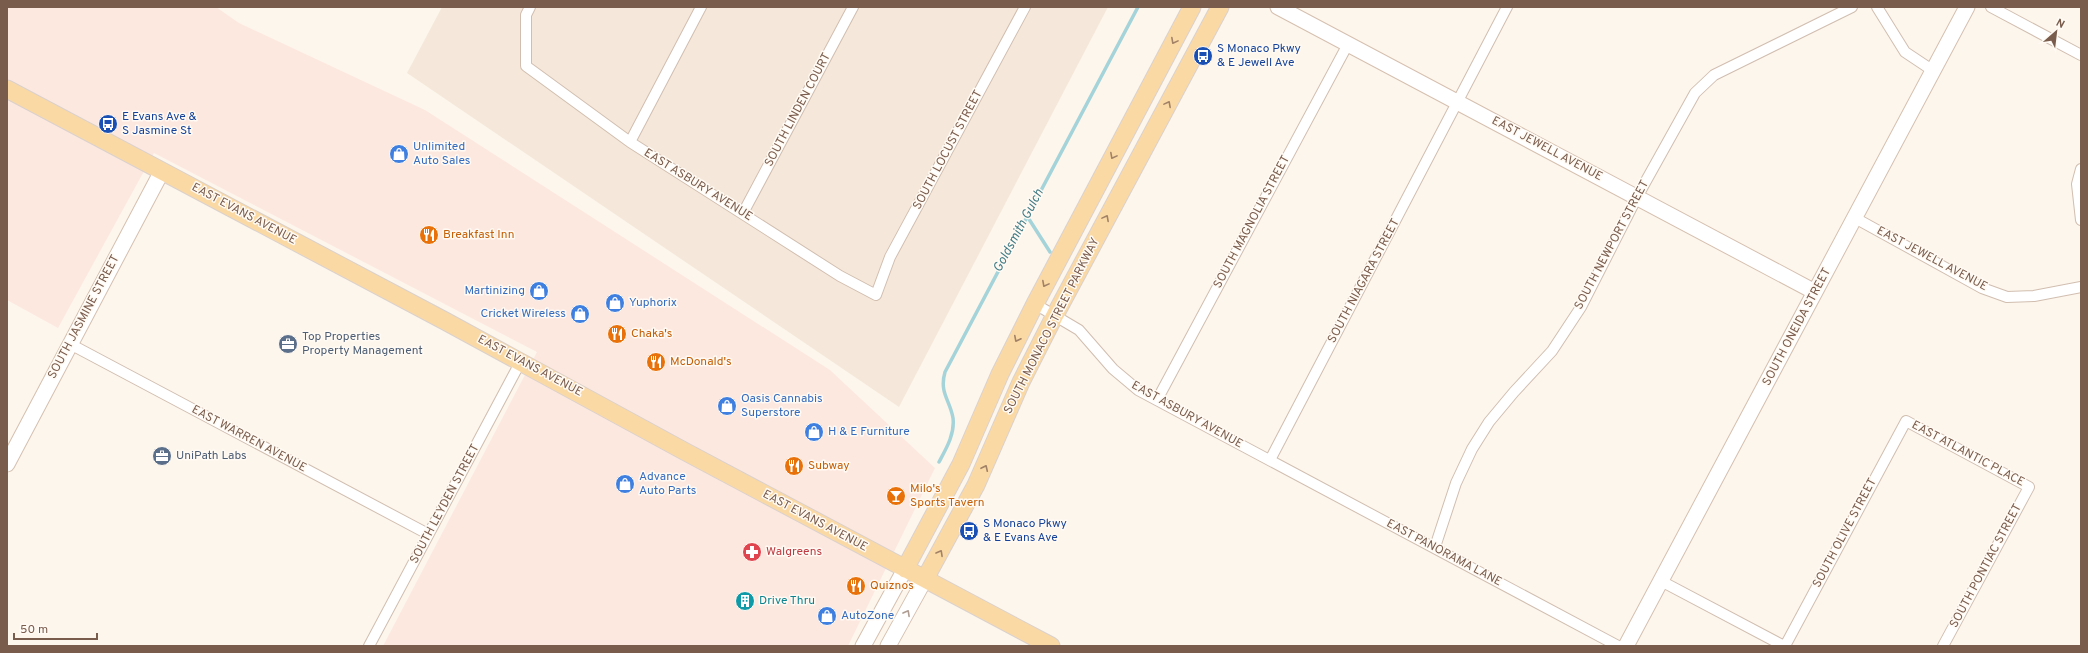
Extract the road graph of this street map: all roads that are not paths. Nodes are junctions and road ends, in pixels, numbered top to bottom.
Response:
1 (530, 7) edge
2 (701, 7) edge
3 (852, 7) edge
4 (1025, 7) edge
5 (1192, 7) edge
6 (1220, 7) edge
7 (1278, 7) edge
8 (1507, 7) edge
9 (1852, 7) edge
10 (1877, 7) edge
11 (1967, 7) edge
12 (1990, 7) edge
13 (1348, 44) junction
14 (2081, 55) edge
15 (1932, 70) junction
16 (7, 89) edge
17 (1458, 102) junction
18 (630, 142) junction
19 (2081, 169) edge
20 (162, 171) junction
21 (1637, 198) junction
22 (743, 213) junction
23 (1855, 218) junction
24 (2081, 220) edge
25 (2081, 287) edge
26 (1815, 292) junction
27 (876, 295) joint
28 (1035, 304) junction
29 (1055, 314) junction
30 (70, 344) junction
31 (521, 361) junction
32 (1158, 400) junction
33 (1906, 421) joint
34 (1270, 460) junction
35 (7, 464) edge
36 (2029, 487) joint
37 (428, 534) junction
38 (1435, 547) junction
39 (905, 569) junction
40 (925, 580) junction
41 (1661, 580) junction
42 (368, 646) edge
43 (863, 646) edge
44 (888, 646) edge
45 (1051, 646) edge
46 (1618, 646) edge
47 (1626, 646) edge
48 (1785, 646) edge
49 (1943, 646) edge

1 - 18 street, EAST ASBURY AVENUE
2 - 18 street
3 - 22 street, SOUTH LINDEN COURT
4 - 27 street, SOUTH LOCUST STREET
5 -> 28 main road, SOUTH MONACO STREET PARKWAY
29 -> 6 main road, SOUTH MONACO STREET PARKWAY
7 - 13 street, EAST JEWELL AVENUE
8 - 17 street, SOUTH NIAGARA STREET
9 - 21 street, SOUTH NEWPORT STREET
10 - 15 street
11 - 15 street, SOUTH ONEIDA STREET
12 - 14 street
13 - 17 street, EAST JEWELL AVENUE
13 - 32 street, SOUTH MAGNOLIA STREET
15 - 23 street, SOUTH ONEIDA STREET
16 - 20 main road, EAST EVANS AVENUE
17 - 21 street, EAST JEWELL AVENUE
17 - 34 street, SOUTH NIAGARA STREET
18 - 22 street, EAST ASBURY AVENUE
19 - 24 street
20 - 30 street, SOUTH JASMINE STREET
20 - 31 main road, EAST EVANS AVENUE
21 - 26 street, EAST JEWELL AVENUE
21 - 38 street, SOUTH NEWPORT STREET
22 - 27 street, EAST ASBURY AVENUE
23 - 25 street, EAST JEWELL AVENUE
23 - 26 street, SOUTH ONEIDA STREET
26 - 41 street, SOUTH ONEIDA STREET
28 - 29 street, EAST ASBURY AVENUE
28 -> 39 main road, SOUTH MONACO STREET PARKWAY
29 - 32 street, EAST ASBURY AVENUE
40 -> 29 main road, SOUTH MONACO STREET PARKWAY
30 - 35 street, SOUTH JASMINE STREET
30 - 37 street, EAST WARREN AVENUE
31 - 37 street, SOUTH LEYDEN STREET
31 - 39 main road, EAST EVANS AVENUE
32 - 34 street, EAST ASBURY AVENUE
33 - 36 street, EAST ATLANTIC PLACE
33 - 48 street, SOUTH OLIVE STREET
34 - 38 street, EAST PANORAMA LANE
36 - 49 street, SOUTH PONTIAC STREET
37 - 42 street, SOUTH LEYDEN STREET
38 - 46 street, EAST PANORAMA LANE
39 - 40 main road, EAST EVANS AVENUE
39 - 43 street, SOUTH MONACO STREET PARKWAY
44 -> 40 street, SOUTH MONACO STREET PARKWAY
40 - 45 main road, EAST EVANS AVENUE
41 - 47 street, SOUTH ONEIDA STREET
41 - 48 street

